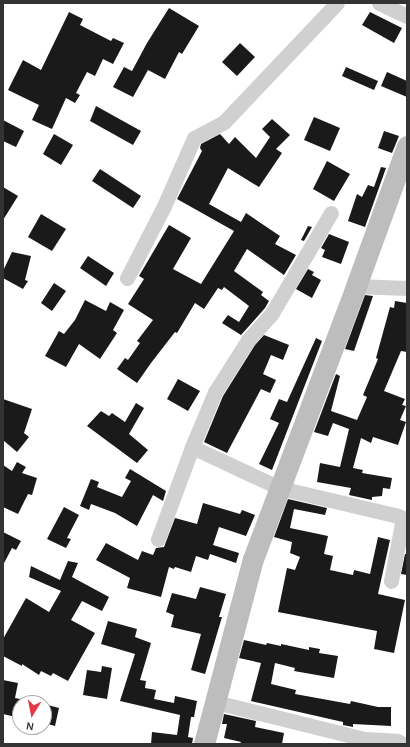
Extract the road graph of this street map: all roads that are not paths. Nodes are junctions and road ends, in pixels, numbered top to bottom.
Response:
1 (337, 3) edge
2 (379, 3) edge
3 (407, 16) edge
4 (407, 146) edge
5 (331, 213) dead end
6 (127, 278) dead end
7 (356, 286) junction
8 (407, 288) edge
9 (192, 446) junction
10 (280, 488) junction
11 (404, 531) edge
12 (158, 539) dead end
13 (391, 582) dead end
14 (216, 702) junction
15 (204, 744) edge
16 (403, 744) edge

1 - 6 street
2 - 3 street
4 - 7 main road
5 - 9 street
7 - 8 street
7 - 10 main road
9 - 10 street
9 - 12 street
10 - 11 street
10 - 14 main road
11 - 13 street
14 - 15 main road
14 - 16 street

